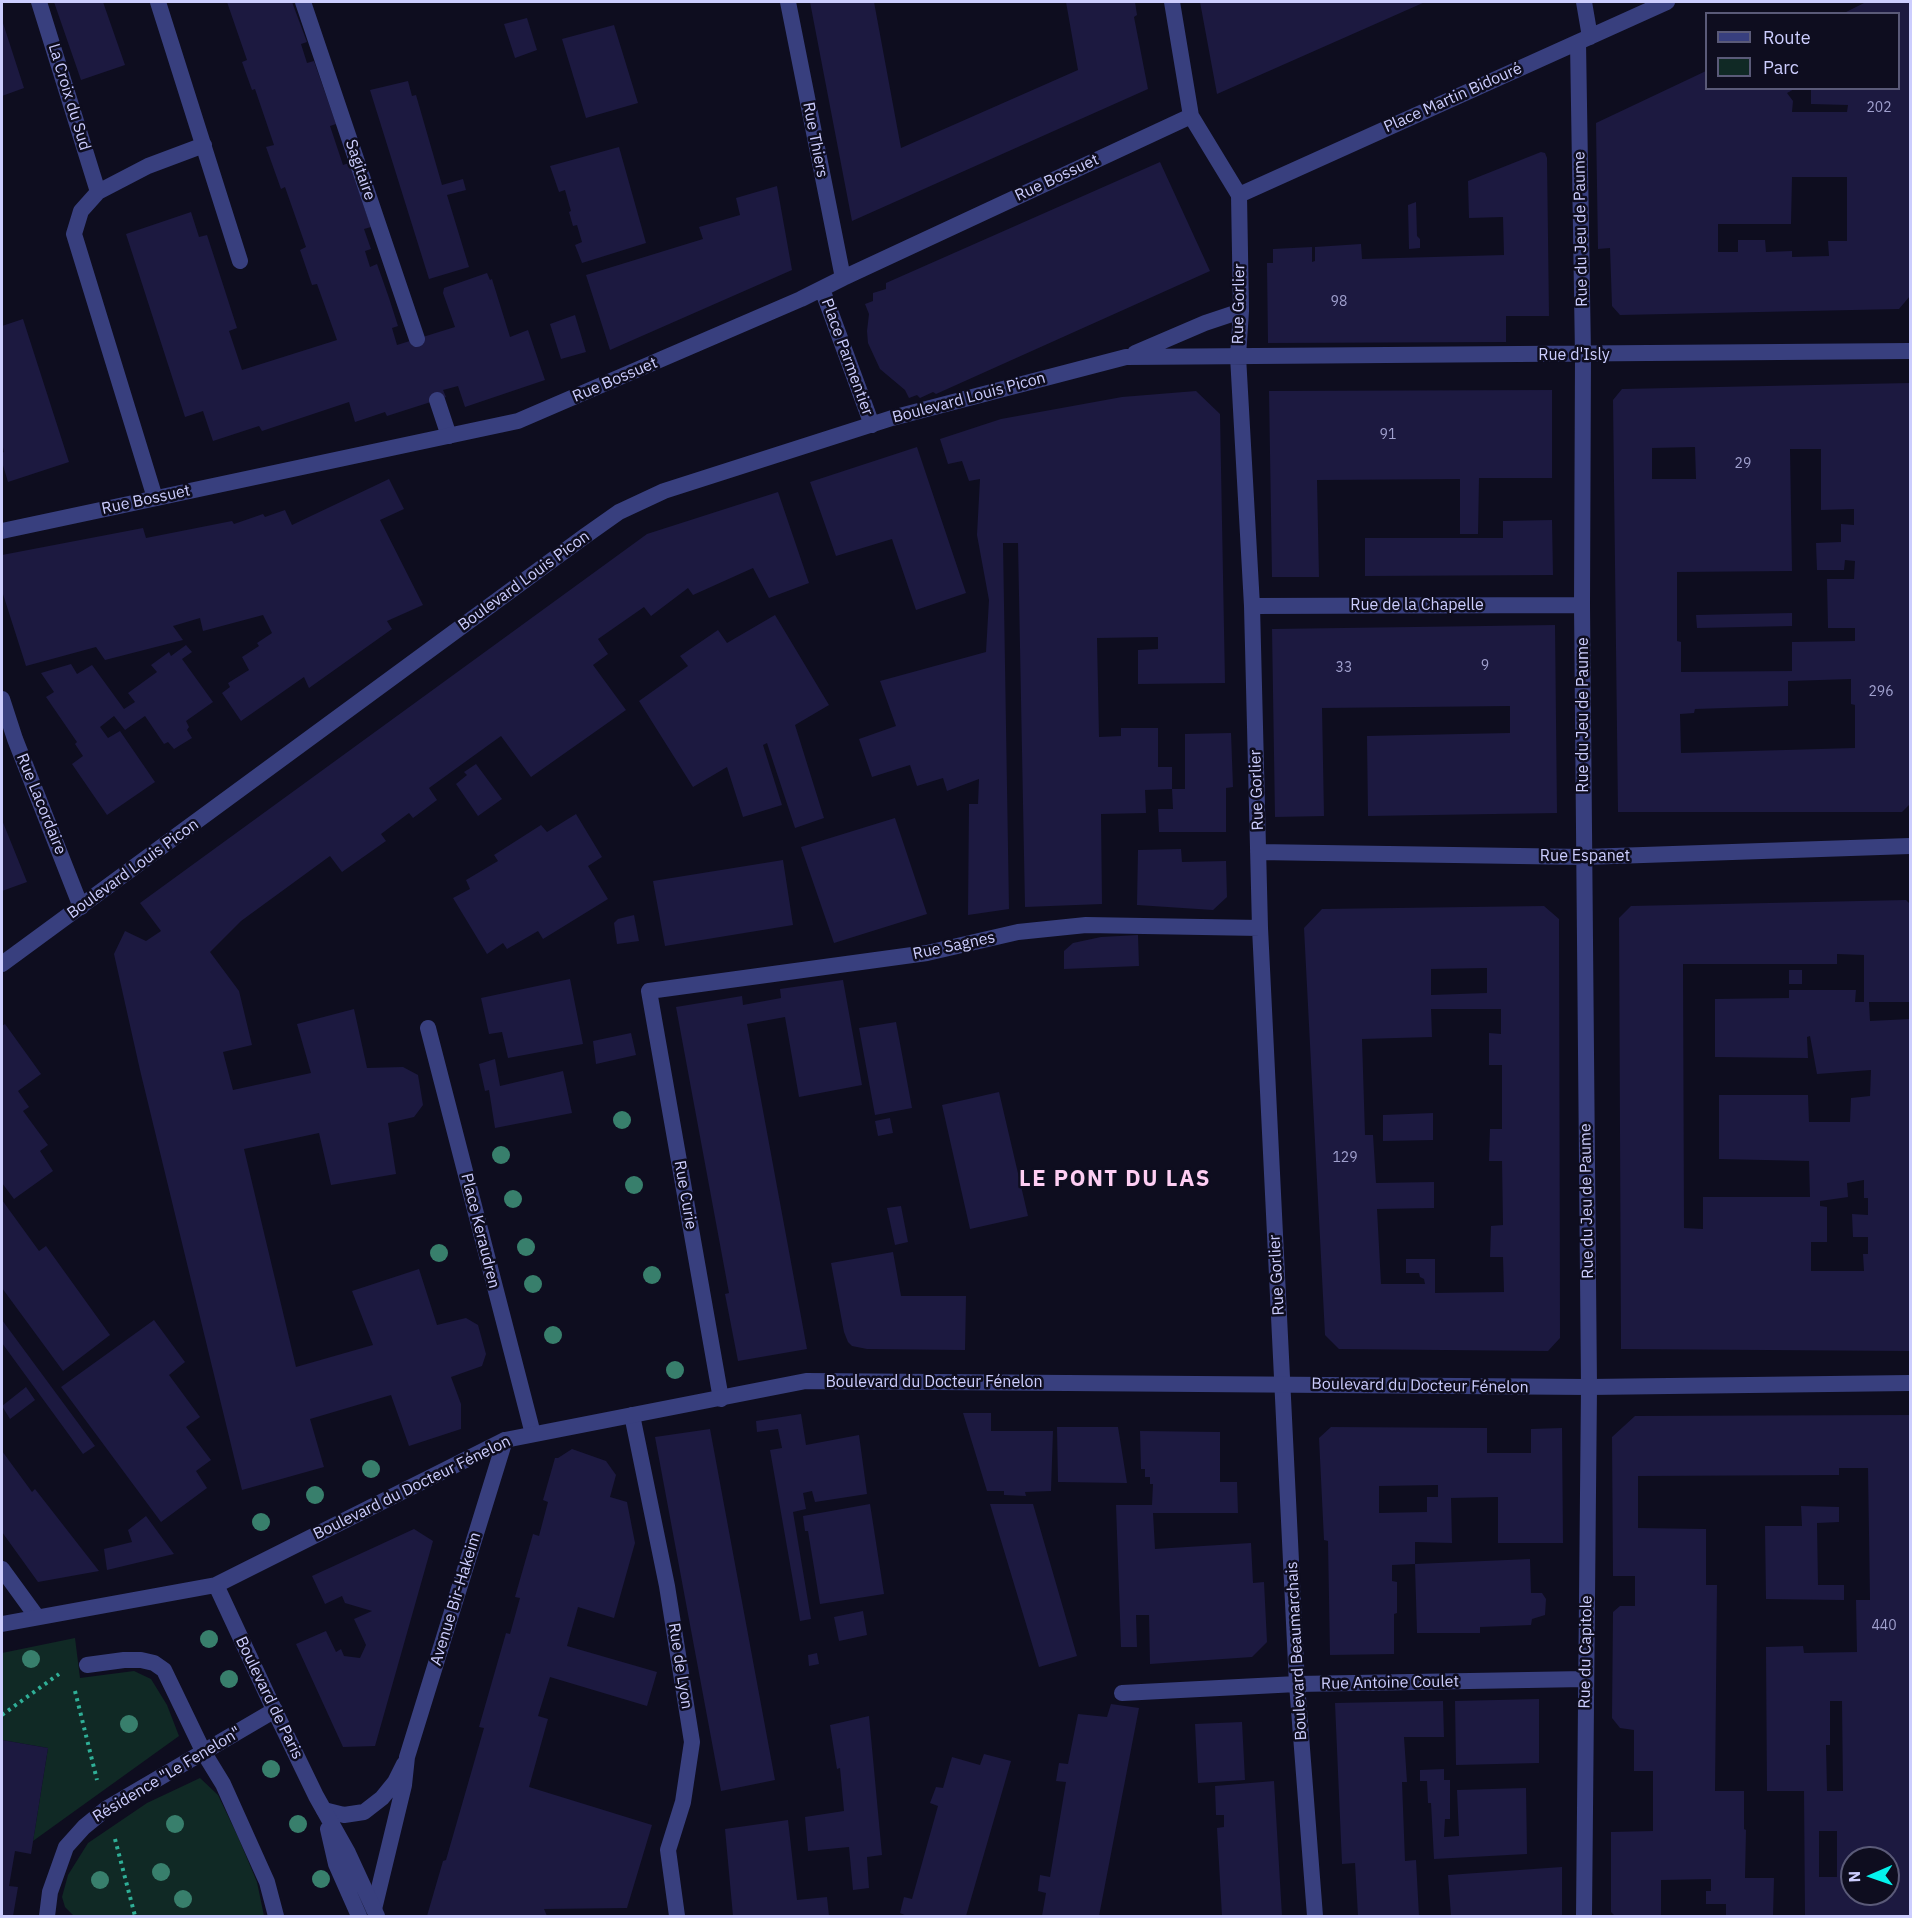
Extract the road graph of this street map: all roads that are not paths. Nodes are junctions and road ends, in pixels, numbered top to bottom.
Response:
1 (39, 2) edge
2 (158, 2) edge
3 (303, 2) edge
4 (788, 2) edge
5 (1172, 2) edge
6 (1584, 2) edge
7 (1667, 2) edge
8 (1584, 39) junction
9 (1191, 116) junction
10 (204, 146) junction
11 (98, 192) junction
12 (1239, 195) junction
13 (240, 261) dead end
14 (843, 278) junction
15 (822, 289) junction
16 (1241, 311) junction
17 (417, 339) dead end
18 (1911, 351) edge
19 (1583, 355) junction
20 (1238, 356) junction
21 (1126, 357) junction
22 (437, 400) dead end
23 (872, 425) junction
24 (449, 436) junction
25 (155, 498) junction
26 (2, 531) edge
27 (1582, 604) junction
28 (1252, 606) junction
29 (2, 699) edge
30 (8, 742) edge
31 (1911, 846) edge
32 (1258, 852) junction
33 (1584, 857) junction
34 (81, 907) junction
35 (1260, 928) junction
36 (2, 964) edge
37 (650, 991) joint
38 (428, 1028) dead end
39 (1911, 1383) edge
40 (1283, 1384) junction
41 (1589, 1387) junction
42 (721, 1399) junction
43 (632, 1415) junction
44 (533, 1434) junction
45 (505, 1440) junction
46 (2, 1569) edge
47 (216, 1585) junction
48 (37, 1617) junction
49 (2, 1624) edge
50 (87, 1665) dead end
51 (1585, 1680) junction
52 (1297, 1684) junction
53 (1122, 1693) dead end
54 (275, 1710) junction
55 (204, 1753) junction
56 (407, 1757) junction
57 (324, 1810) junction
58 (363, 1912) edge
59 (47, 1917) edge
60 (276, 1917) edge
61 (677, 1917) edge
62 (1315, 1917) edge
63 (1584, 1917) edge

1 - 11 street, La Croix du Sud
2 - 10 street
3 - 17 street, Sagitaire
4 - 14 street, Rue Thiers
5 - 9 street
6 - 8 street, Rue du Jeu de Paume
7 - 8 street, Place Martin Bidouré
8 - 12 street, Place Martin Bidouré
8 - 19 street, Rue du Jeu de Paume
9 - 12 street
9 - 14 street, Rue Bossuet
10 - 11 street
10 - 13 street
11 - 25 street
12 - 16 street, Rue Gorlier
14 - 15 street, Rue Bossuet
15 - 23 street, Place Parmentier
15 - 24 street, Rue Bossuet
16 - 20 street, Rue Gorlier
16 - 21 street, Boulevard Louis Picon
18 - 19 street, Rue d'Isly
19 - 20 street, Rue d'Isly
19 - 27 street, Rue du Jeu de Paume
20 - 21 street, Boulevard Louis Picon
20 - 28 street, Rue Gorlier
21 - 23 street, Boulevard Louis Picon
22 - 24 street
23 - 34 street, Boulevard Louis Picon
24 - 25 street, Rue Bossuet
25 - 26 street, Rue Bossuet
27 - 28 street, Rue de la Chapelle
27 - 33 street, Rue du Jeu de Paume
28 - 32 street, Rue Gorlier
29 - 30 street, Rue Lacordaire
30 - 34 street, Rue Lacordaire
31 - 33 street, Rue Espanet
32 - 33 street, Rue Espanet
32 - 35 street, Rue Gorlier
33 - 41 street, Rue du Jeu de Paume
34 - 36 street, Boulevard Louis Picon
35 - 37 street, Rue Sagnes
35 - 40 street, Rue Gorlier
37 - 42 street, Rue Curie
38 - 44 street, Place Keraudren
39 - 41 street, Boulevard du Docteur Fénelon
40 - 41 street, Boulevard du Docteur Fénelon
40 - 42 street, Boulevard du Docteur Fénelon
40 - 52 street, Boulevard Beaumarchais
41 - 51 street, Rue du Capitole
42 - 43 street, Boulevard du Docteur Fénelon
43 - 44 street, Boulevard du Docteur Fénelon
43 - 61 street, Rue de Lyon
44 - 45 street, Boulevard du Docteur Fénelon
45 - 47 street, Boulevard du Docteur Fénelon
45 - 56 street, Avenue Bir-Hakeim
46 - 48 street
47 - 48 street, Boulevard du Docteur Fénelon
47 - 54 street, Boulevard de Paris
48 - 49 street, Boulevard du Docteur Fénelon
50 - 55 street
51 - 52 street, Rue Antoine Coulet
51 - 63 street, Rue du Capitole
52 - 53 street, Rue Antoine Coulet
52 - 62 street, Boulevard Beaumarchais
54 - 55 street, Résidence "Le Fenelon"
54 - 57 street, Boulevard de Paris
55 - 59 street, Résidence "Le Fenelon"
55 - 60 street
56 - 57 street, Avenue Bir-Hakeim
56 - 58 street, Avenue Bir-Hakeim
57 - 58 street, Boulevard de Paris

